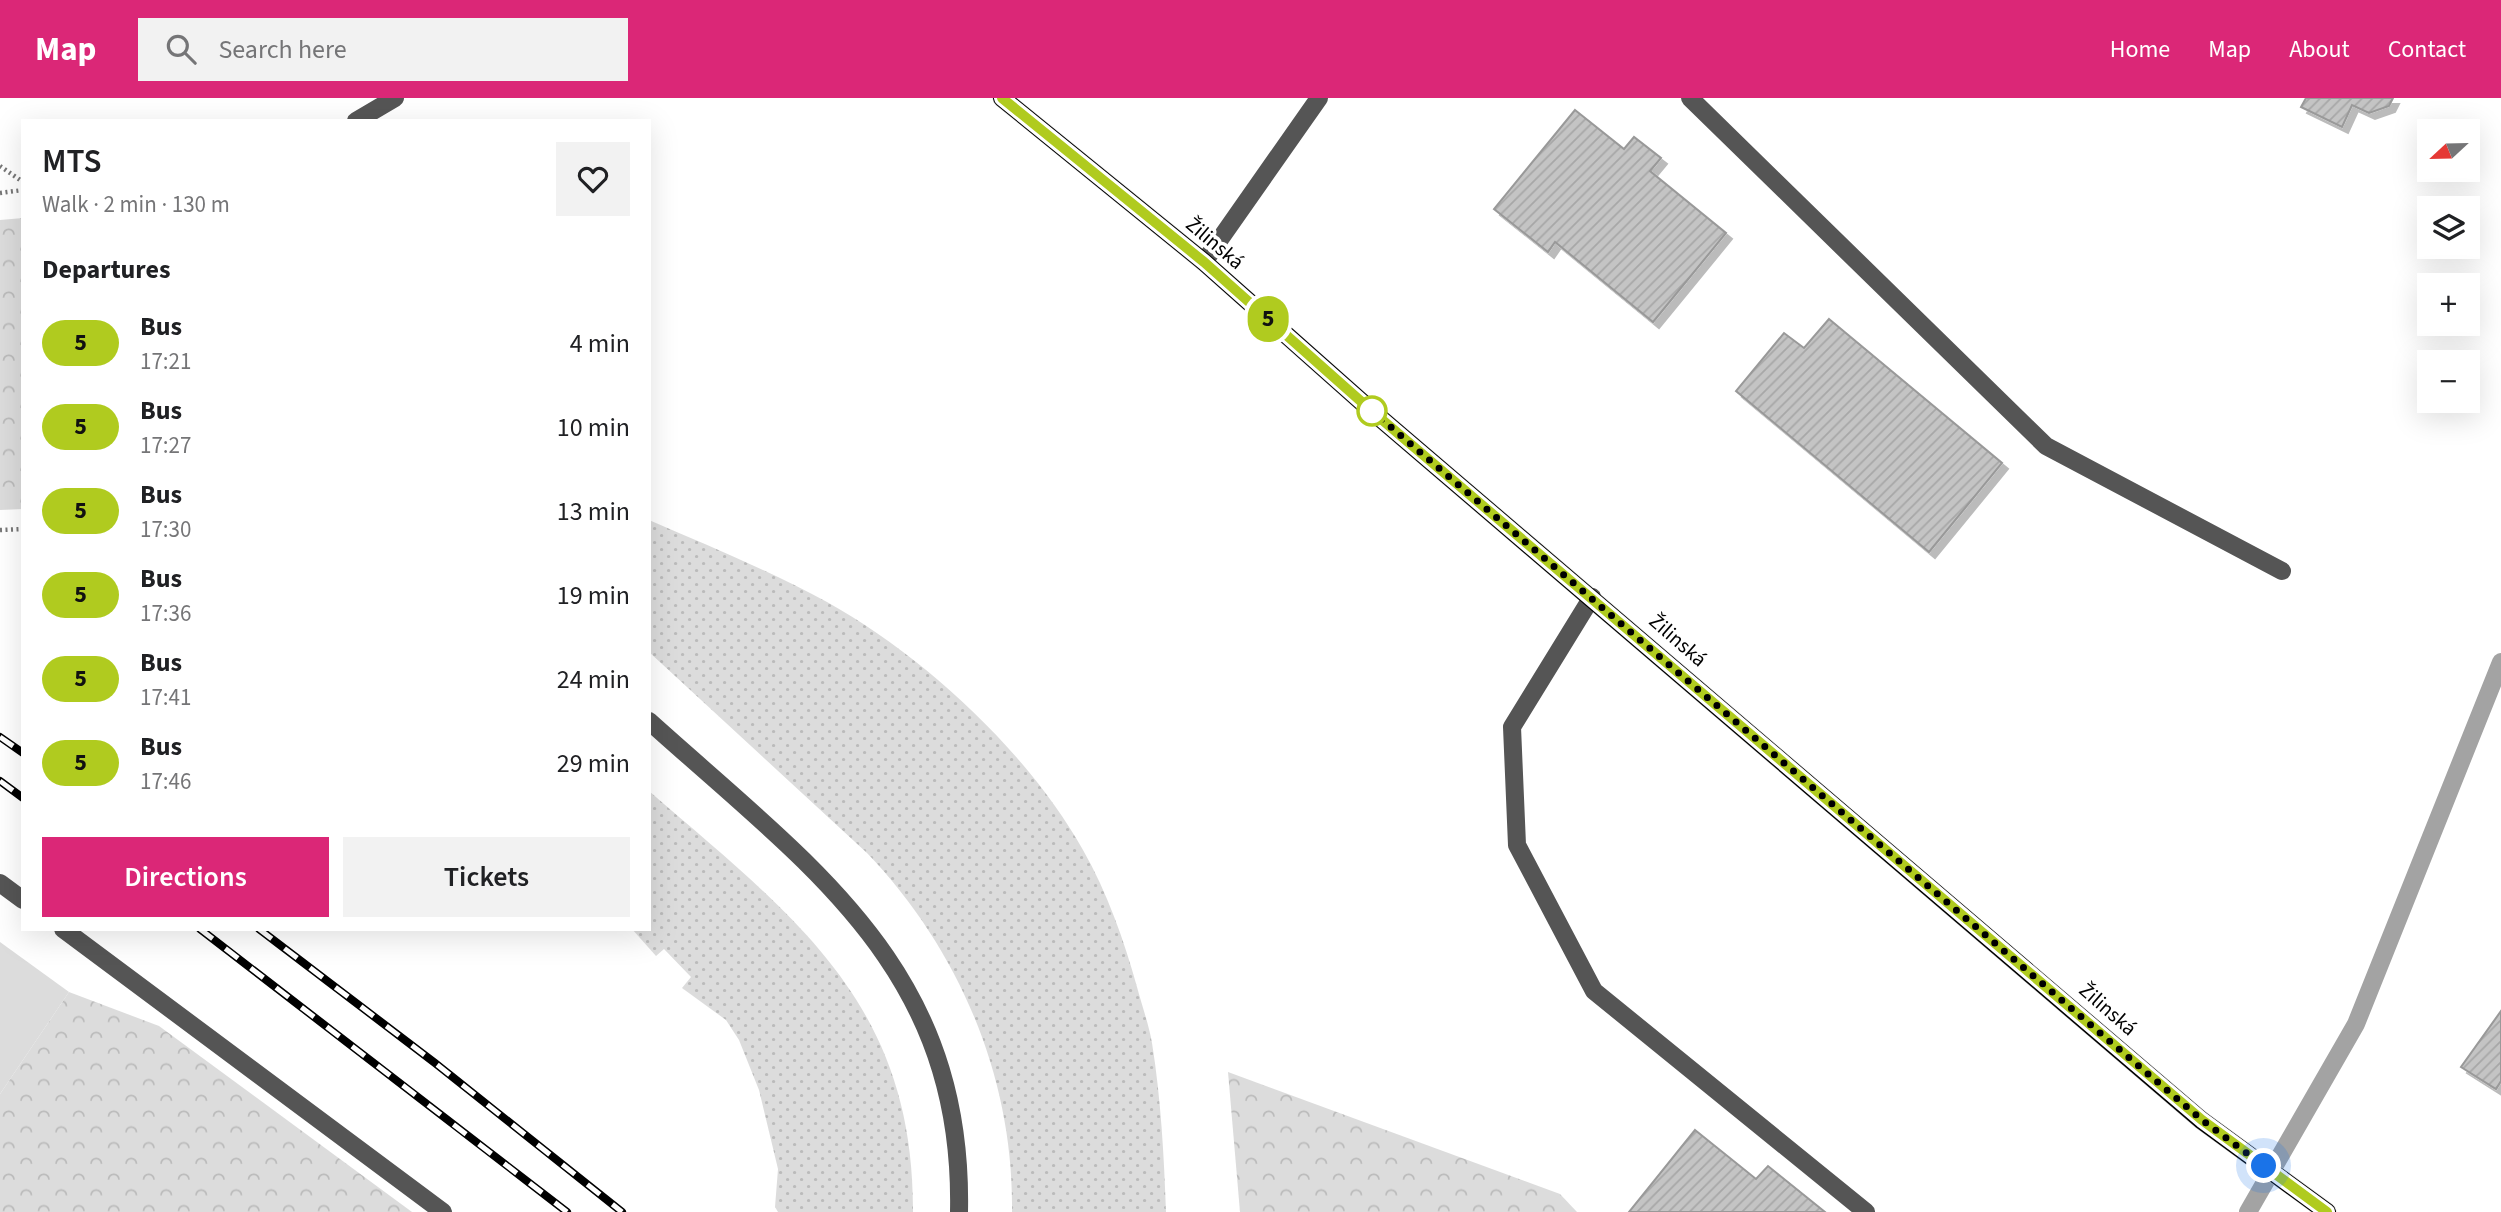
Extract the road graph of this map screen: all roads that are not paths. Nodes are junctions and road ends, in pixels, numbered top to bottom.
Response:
1 (395, 98) edge
2 (1002, 98) edge
3 (1320, 98) edge
4 (1690, 98) edge
5 (359, 119) edge
6 (1204, 262) junction
7 (2282, 571) dead end
8 (1592, 597) junction
9 (651, 723) edge
10 (0, 883) edge
11 (21, 899) edge
12 (66, 931) edge
13 (443, 1212) edge
14 (959, 1212) edge
15 (1866, 1212) edge
16 (2327, 1212) edge

1 - 5 lane
2 - 6 main road, Žilinská
3 - 6 lane
4 - 7 lane
6 - 8 main road, Žilinská
8 - 15 lane
8 - 16 main road, Žilinská
9 - 14 lane
10 - 11 lane
12 - 13 lane

